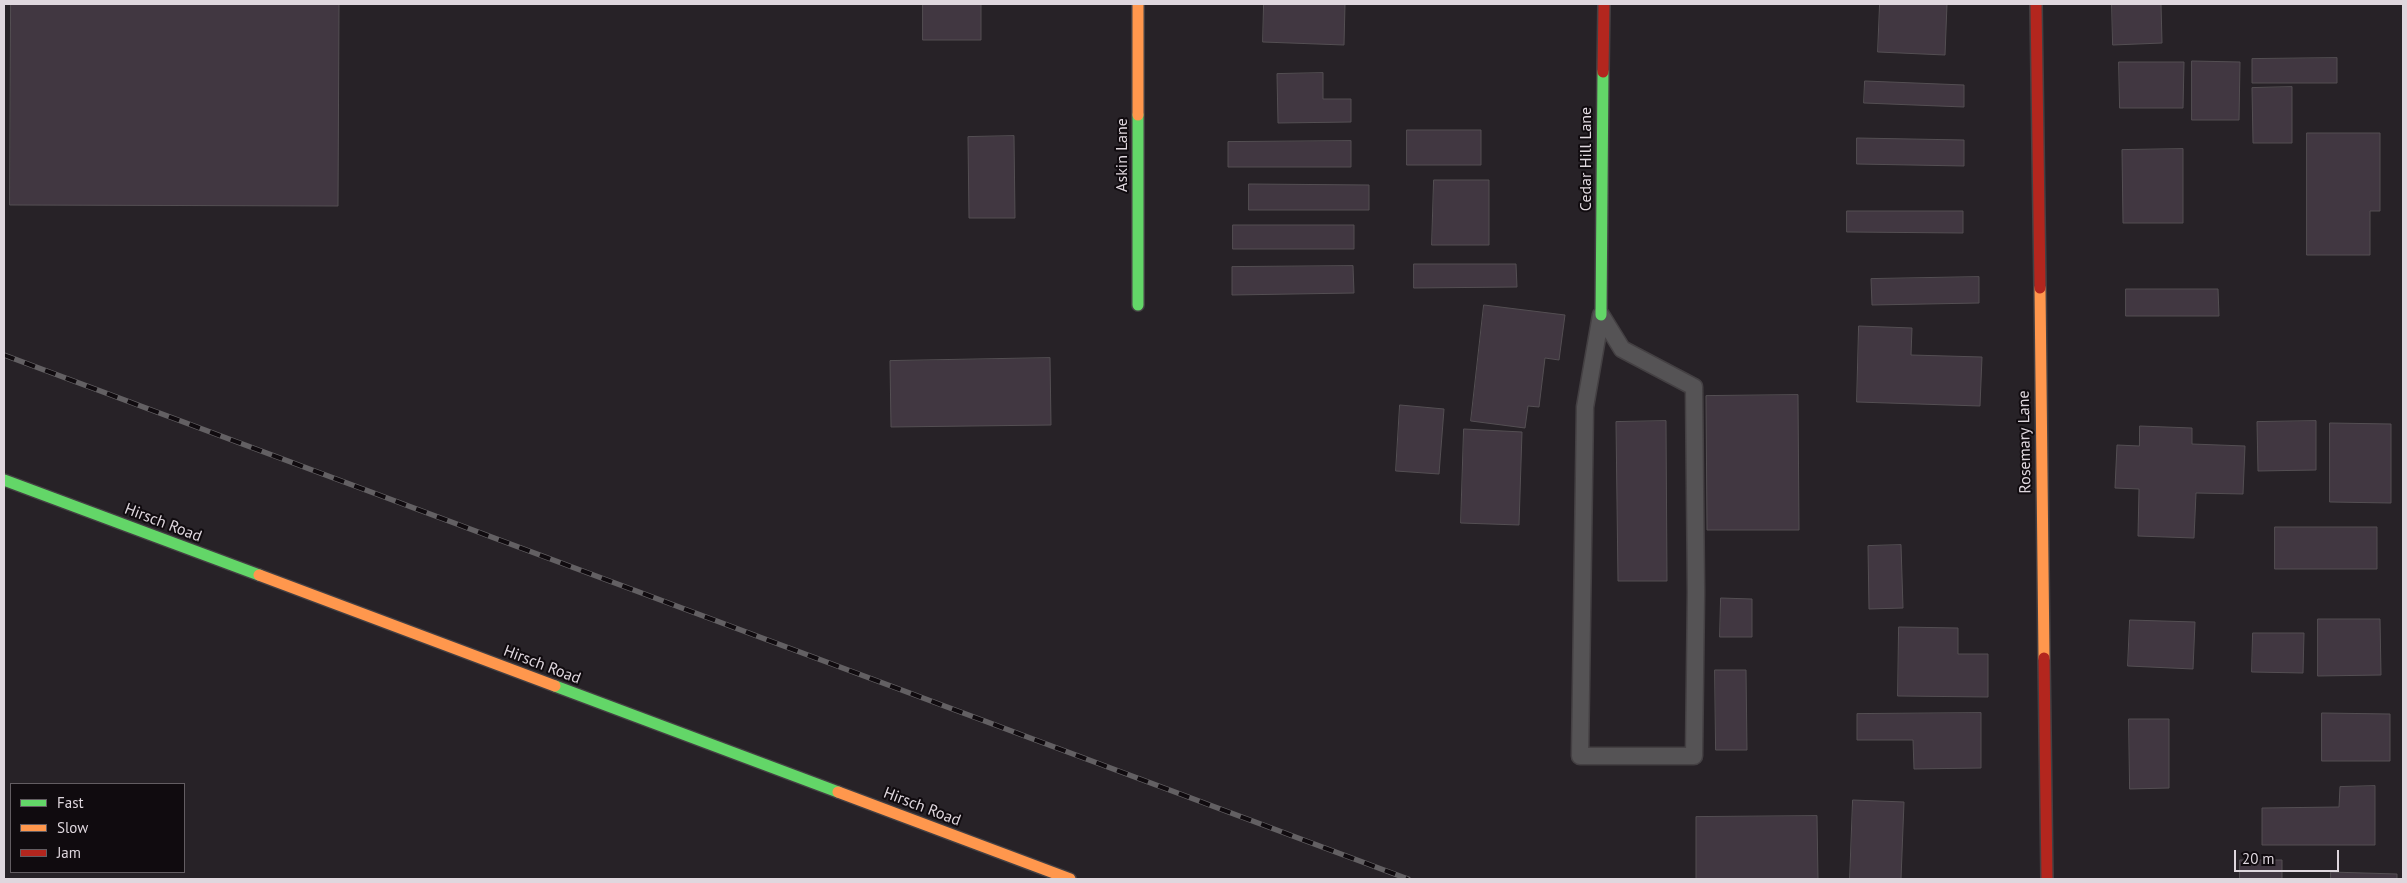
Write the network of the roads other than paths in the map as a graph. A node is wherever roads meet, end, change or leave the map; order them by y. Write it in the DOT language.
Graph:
graph roads {
  1 [pos="1138,4"];
  2 [pos="1604,4"];
  3 [pos="2036,4"];
  4 [pos="1138,305"];
  5 [pos="1601,315"];
  6 [pos="4,480"];
  7 [pos="1070,879"];
  8 [pos="2047,879"];
  1 -- 4 [label="street, Askin Lane"];
  2 -- 5 [label="street, Cedar Hill Lane"];
  3 -- 8 [label="street, Rosemary Lane"];
  5 -- 5 [label="lane"];
  6 -- 7 [label="street, Hirsch Road"];
}
